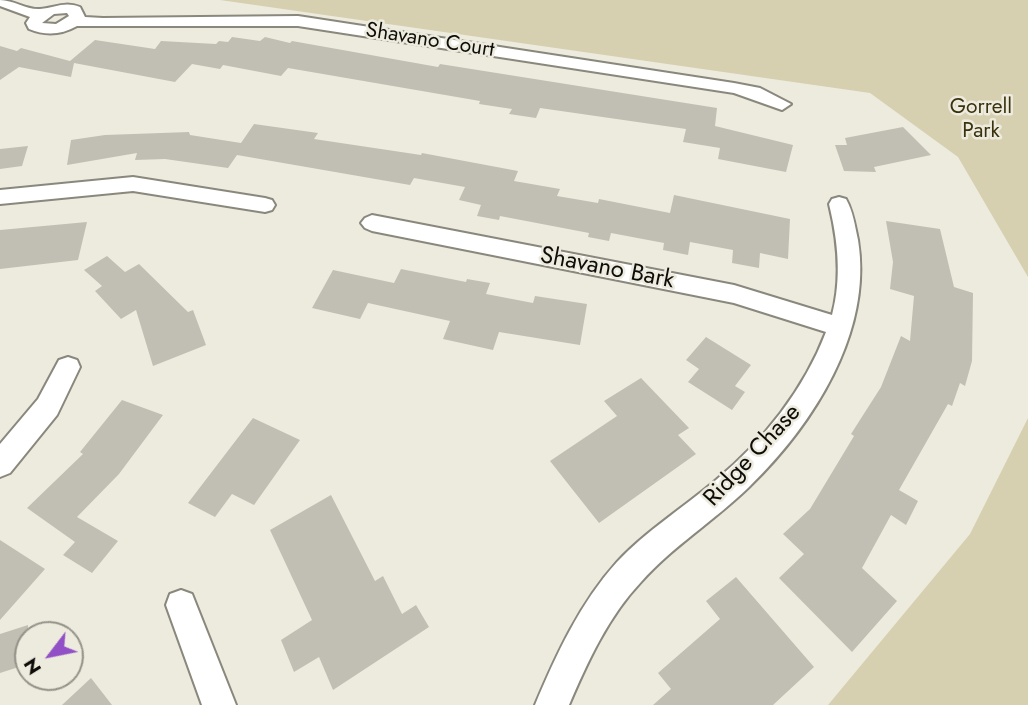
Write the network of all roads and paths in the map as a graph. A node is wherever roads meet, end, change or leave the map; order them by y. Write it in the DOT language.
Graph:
graph roads {
  1 [pos="0,1"];
  2 [pos="782,104"];
  3 [pos="0,197"];
  4 [pos="839,204"];
  5 [pos="265,205"];
  6 [pos="372,223"];
  7 [pos="839,327"];
  8 [pos="68,367"];
  9 [pos="0,464"];
  10 [pos="181,605"];
  11 [pos="219,705"];
  12 [pos="552,705"];
  1 -- 2 [label="street, Shavano Court"];
  3 -- 5 [label="street"];
  4 -- 7 [label="street, Ridge Chase"];
  6 -- 7 [label="street, Shavano Bark"];
  7 -- 12 [label="street, Ridge Chase"];
  8 -- 9 [label="street"];
  10 -- 11 [label="street"];
}
